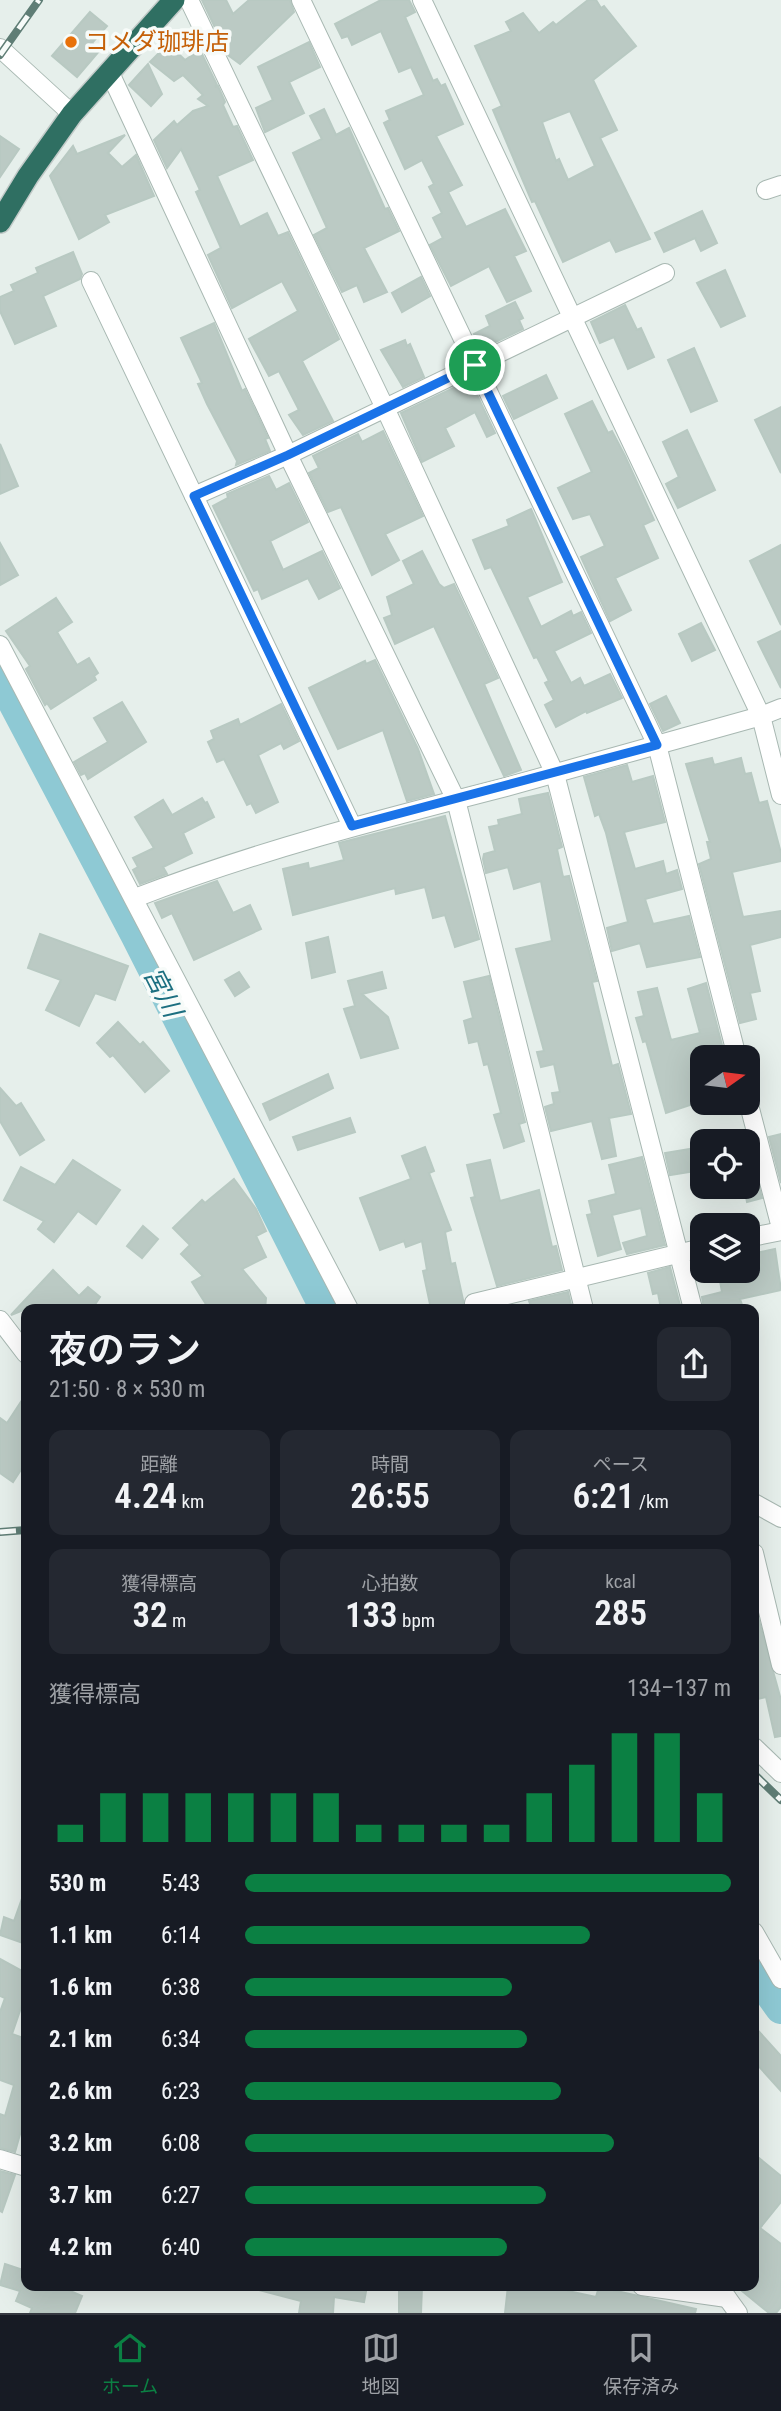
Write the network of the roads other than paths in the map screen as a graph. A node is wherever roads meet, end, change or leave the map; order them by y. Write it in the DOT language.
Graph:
graph roads {
  1 [pos="174,0"];
  2 [pos="189,0"];
  3 [pos="301,0"];
  4 [pos="422,0"];
  5 [pos="0,48"];
  6 [pos="110,73"];
  7 [pos="72,114"];
  8 [pos="0,222"];
  9 [pos="665,273"];
  10 [pos="91,281"];
  11 [pos="571,318"];
  12 [pos="475,365"];
  13 [pos="385,408"];
  14 [pos="288,455"];
  15 [pos="194,496"];
  16 [pos="0,645"];
  17 [pos="781,708"];
  18 [pos="761,716"];
  19 [pos="657,745"];
  20 [pos="555,774"];
  21 [pos="781,795"];
  22 [pos="456,800"];
  23 [pos="352,826"];
  24 [pos="135,898"];
  25 [pos="734,1045"];
  26 [pos="752,1115"];
  27 [pos="781,1230"];
  28 [pos="760,1235"];
  29 [pos="690,1251"];
  30 [pos="678,1254"];
  31 [pos="576,1277"];
  32 [pos="474,1303"];
  33 [pos="346,1304"];
  34 [pos="583,1304"];
  35 [pos="691,1304"];
  36 [pos="0,1320"];
  37 [pos="21,1345"];
  38 [pos="0,1348"];
  39 [pos="21,1350"];
  40 [pos="759,1506"];
  41 [pos="781,1518"];
  42 [pos="759,1574"];
  43 [pos="781,1664"];
  44 [pos="759,1753"];
  45 [pos="781,1773"];
  46 [pos="759,1941"];
  47 [pos="781,1979"];
  48 [pos="0,2159"];
  49 [pos="21,2165"];
  50 [pos="722,2292"];
  51 [pos="738,2313"];
  1 -- 6 [label="highway"];
  2 -- 13 [label="street"];
  3 -- 12 [label="street"];
  4 -- 11 [label="street"];
  5 -- 7 [label="street"];
  6 -- 7 [label="highway"];
  6 -- 14 [label="street"];
  7 -- 8 [label="highway"];
  9 -- 11 [label="street"];
  10 -- 15 [label="street"];
  11 -- 12 [label="street"];
  11 -- 18 [label="street"];
  12 -- 13 [label="street"];
  12 -- 19 [label="street"];
  13 -- 14 [label="street"];
  13 -- 20 [label="street"];
  14 -- 15 [label="street"];
  14 -- 22 [label="street"];
  15 -- 23 [label="street"];
  16 -- 24 [label="street"];
  17 -- 18 [label="street"];
  18 -- 19 [label="street"];
  18 -- 21 [label="street"];
  19 -- 20 [label="street"];
  19 -- 25 [label="street"];
  20 -- 22 [label="street"];
  20 -- 30 [label="street"];
  22 -- 23 [label="street"];
  22 -- 31 [label="street"];
  23 -- 24 [label="street"];
  24 -- 33 [label="street"];
  26 -- 27 [label="street"];
  27 -- 28 [label="street"];
  29 -- 30 [label="street"];
  30 -- 31 [label="street"];
  30 -- 35 [label="street"];
  31 -- 32 [label="street"];
  31 -- 34 [label="street"];
  36 -- 37 [label="street"];
  38 -- 39 [label="street"];
  40 -- 41 [label="street"];
  42 -- 43 [label="street"];
  44 -- 45 [label="street"];
  46 -- 47 [label="street"];
  48 -- 49 [label="street"];
  50 -- 51 [label="street"];
}
